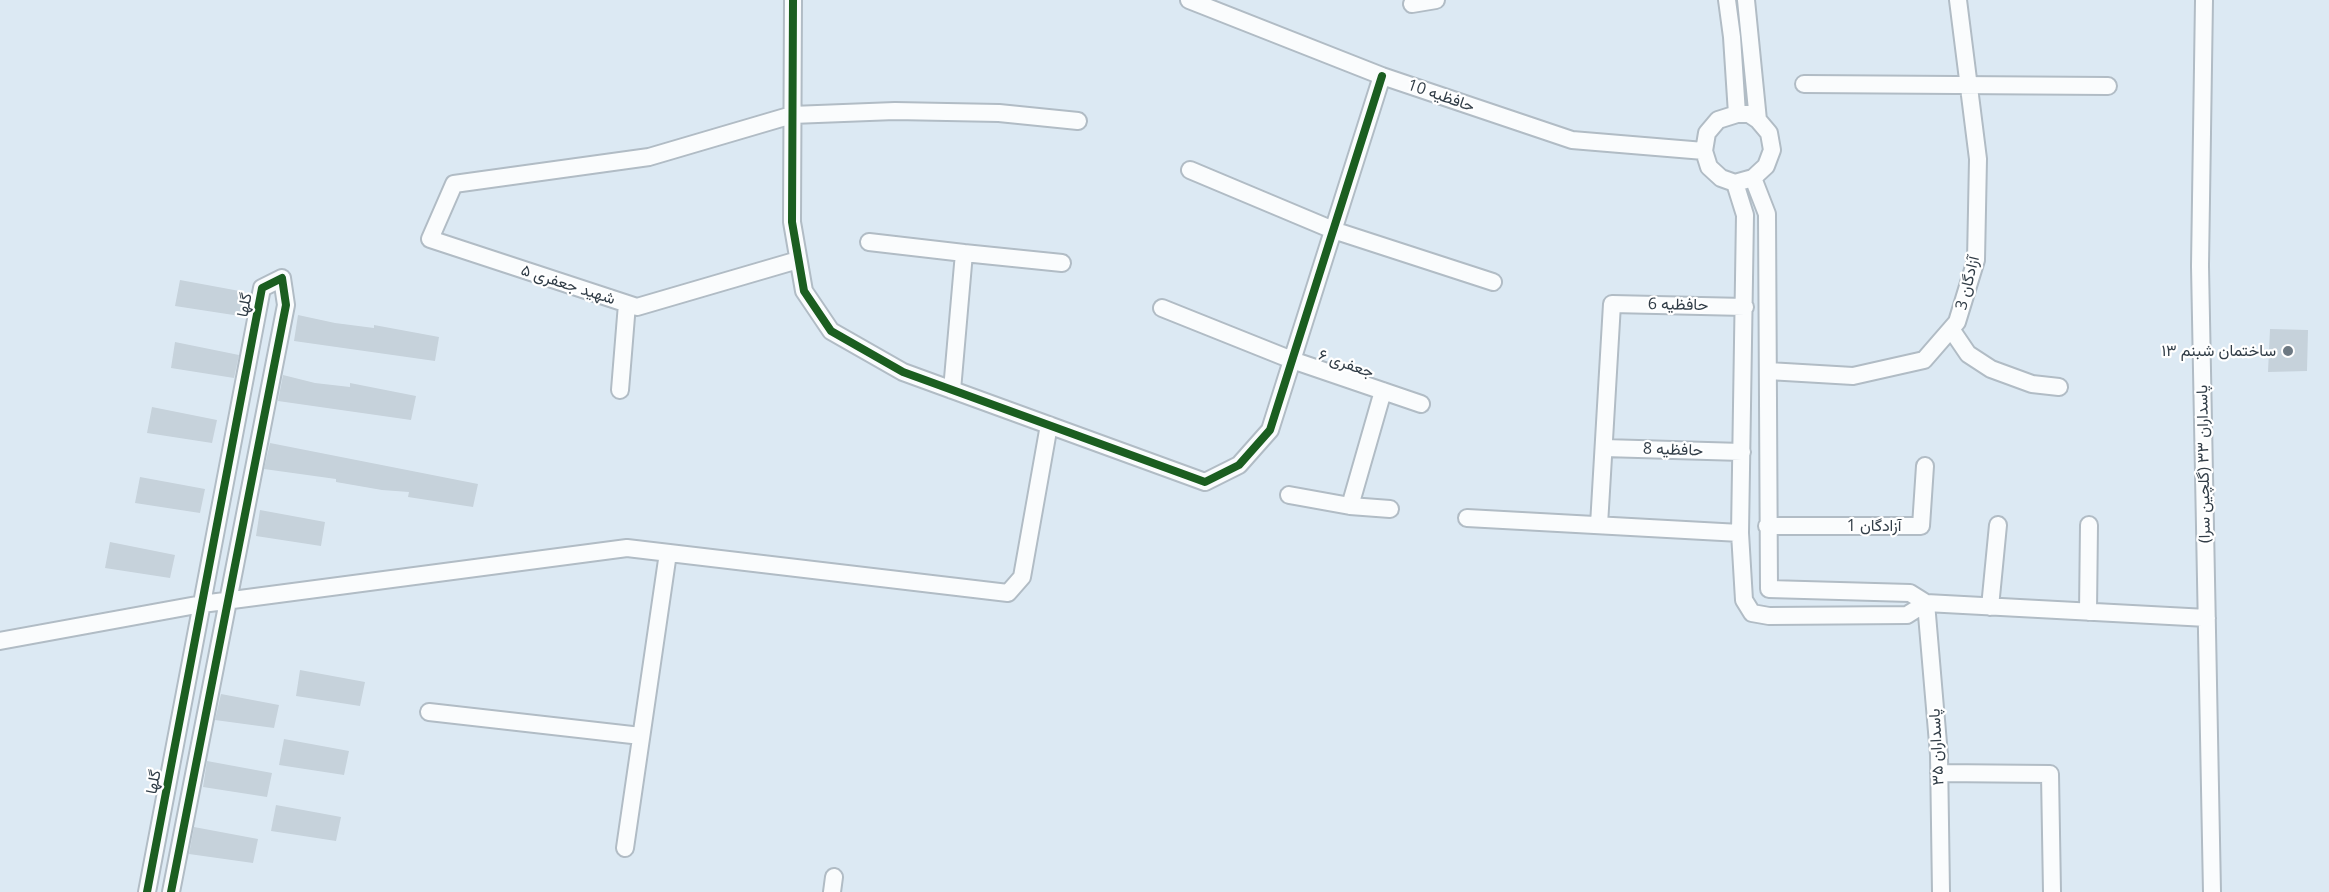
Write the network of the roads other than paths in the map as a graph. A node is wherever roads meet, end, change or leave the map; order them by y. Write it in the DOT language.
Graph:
graph roads {
  1 [pos="793,0"];
  2 [pos="1189,0"];
  3 [pos="1436,0"];
  4 [pos="1727,0"];
  5 [pos="1746,0"];
  6 [pos="1958,0"];
  7 [pos="2204,0"];
  8 [pos="1412,4"];
  9 [pos="1382,76"];
  10 [pos="1803,84"];
  11 [pos="1970,84"];
  12 [pos="2108,86"];
  13 [pos="1737,114"];
  14 [pos="792,115"];
  15 [pos="1758,120"];
  16 [pos="1078,121"];
  17 [pos="1704,151"];
  18 [pos="1190,170"];
  19 [pos="1753,178"];
  20 [pos="1735,183"];
  21 [pos="1333,230"];
  22 [pos="869,242"];
  23 [pos="964,253"];
  24 [pos="798,260"];
  25 [pos="1062,263"];
  26 [pos="1493,282"];
  27 [pos="627,304"];
  28 [pos="1744,307"];
  29 [pos="1162,308"];
  30 [pos="1951,329"];
  31 [pos="1292,360"];
  32 [pos="1768,371"];
  33 [pos="2059,387"];
  34 [pos="620,390"];
  35 [pos="952,390"];
  36 [pos="1383,391"];
  37 [pos="1421,404"];
  38 [pos="1049,425"];
  39 [pos="1604,448"];
  40 [pos="1742,452"];
  41 [pos="1925,466"];
  42 [pos="1289,495"];
  43 [pos="1350,506"];
  44 [pos="1390,509"];
  45 [pos="1467,518"];
  46 [pos="1599,525"];
  47 [pos="1998,525"];
  48 [pos="2089,525"];
  49 [pos="1767,526"];
  50 [pos="1740,533"];
  51 [pos="668,553"];
  52 [pos="228,602"];
  53 [pos="1926,603"];
  54 [pos="202,604"];
  55 [pos="1990,607"];
  56 [pos="2088,612"];
  57 [pos="2207,618"];
  58 [pos="0,641"];
  59 [pos="429,712"];
  60 [pos="641,736"];
  61 [pos="1939,773"];
  62 [pos="625,848"];
  63 [pos="147,892"];
  64 [pos="171,892"];
  65 [pos="1941,892"];
  66 [pos="2052,892"];
  67 [pos="2212,892"];
  1 -- 14 [label="street"];
  2 -- 9 [label="street, حافظیه 10"];
  3 -- 8 [label="street"];
  4 -- 13 [label="street"];
  5 -- 15 [label="street"];
  6 -- 11 [label="street, آزادگان 3"];
  7 -- 57 [label="street, پاسداران ۳۳ (گلچین سرا)"];
  9 -- 17 [label="street, حافظیه 10"];
  9 -- 21 [label="street"];
  10 -- 11 [label="street"];
  11 -- 12 [label="street"];
  11 -- 30 [label="street, آزادگان 3"];
  13 -- 15 [label="street"];
  13 -- 17 [label="street"];
  14 -- 16 [label="street"];
  14 -- 24 [label="street"];
  14 -- 27 [label="street, شهید جعفری ۵"];
  15 -- 19 [label="street"];
  17 -- 20 [label="street"];
  18 -- 21 [label="street"];
  19 -- 20 [label="street"];
  19 -- 32 [label="street"];
  20 -- 28 [label="street"];
  21 -- 26 [label="street"];
  21 -- 31 [label="street"];
  22 -- 23 [label="street"];
  23 -- 25 [label="street"];
  23 -- 35 [label="street"];
  24 -- 27 [label="street, شهید جعفری ۵"];
  24 -- 35 [label="street"];
  27 -- 34 [label="street"];
  28 -- 39 [label="street, حافظیه 6"];
  28 -- 40 [label="street"];
  29 -- 31 [label="street, جعفری ۶"];
  30 -- 32 [label="street, آزادگان 3"];
  30 -- 33 [label="street"];
  31 -- 36 [label="street, جعفری ۶"];
  31 -- 38 [label="street"];
  32 -- 49 [label="street"];
  35 -- 38 [label="street"];
  36 -- 37 [label="street, جعفری ۶"];
  36 -- 43 [label="street"];
  38 -- 51 [label="street"];
  39 -- 40 [label="street, حافظیه 8"];
  39 -- 46 [label="street"];
  40 -- 50 [label="street"];
  41 -- 49 [label="street, آزادگان 1"];
  42 -- 43 [label="street"];
  43 -- 44 [label="street"];
  45 -- 46 [label="street"];
  46 -- 50 [label="street"];
  47 -- 55 [label="street"];
  48 -- 56 [label="street"];
  49 -- 53 [label="street"];
  50 -- 53 [label="street"];
  51 -- 52 [label="street"];
  51 -- 60 [label="street"];
  52 -- 54 [label="street"];
  52 -- 54 [label="street, گلها"];
  52 -- 64 [label="street, گلها"];
  53 -- 55 [label="street"];
  53 -- 61 [label="street, پاسداران ۳۵"];
  54 -- 58 [label="street"];
  54 -- 63 [label="street, گلها"];
  55 -- 56 [label="street"];
  56 -- 57 [label="street"];
  57 -- 67 [label="street, پاسداران ۳۳ (گلچین سرا)"];
  59 -- 60 [label="street"];
  60 -- 62 [label="street"];
  61 -- 65 [label="street, پاسداران ۳۵"];
  61 -- 66 [label="street"];
}
